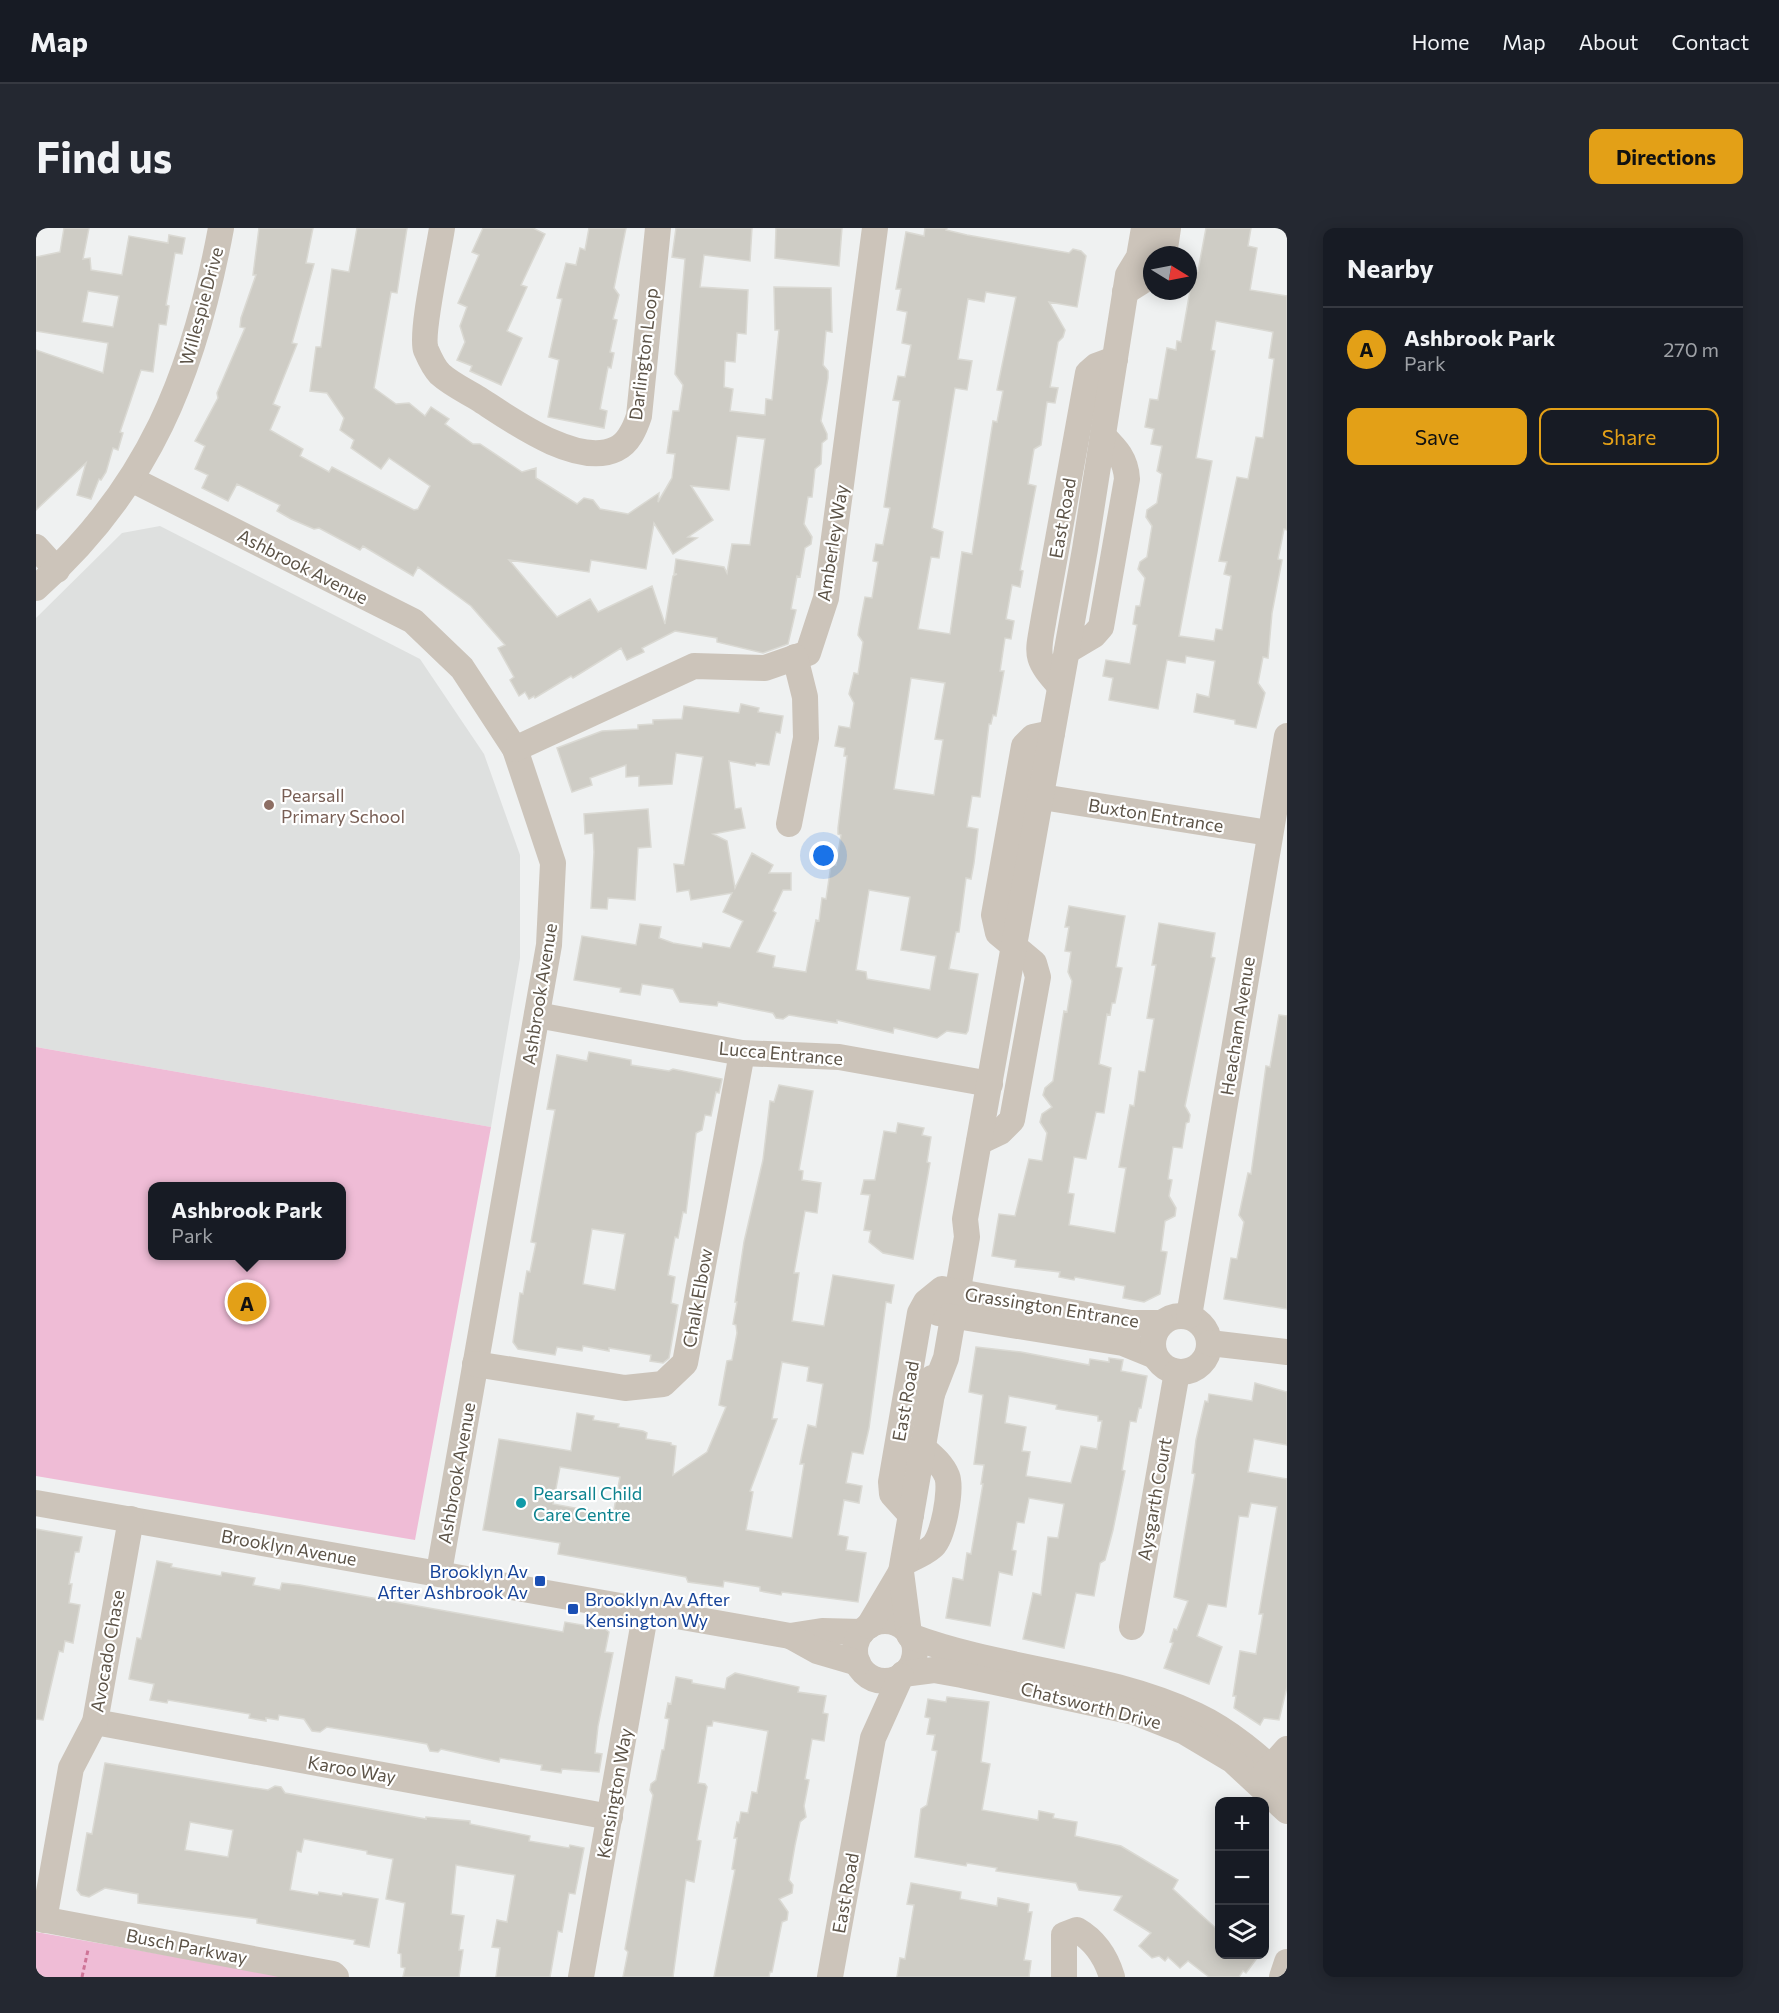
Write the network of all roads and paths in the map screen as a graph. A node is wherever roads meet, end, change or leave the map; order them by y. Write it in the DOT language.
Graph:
graph roads {
  1 [pos="222,228"];
  2 [pos="442,228"];
  3 [pos="658,228"];
  4 [pos="875,228"];
  5 [pos="1143,228"];
  6 [pos="1157,246"];
  7 [pos="1135,281"];
  8 [pos="1115,359"];
  9 [pos="133,480"];
  10 [pos="36,547"];
  11 [pos="57,570"];
  12 [pos="36,588"];
  13 [pos="795,657"];
  14 [pos="1060,686"];
  15 [pos="1052,733"];
  16 [pos="1287,736"];
  17 [pos="515,749"];
  18 [pos="1042,797"];
  19 [pos="789,824"];
  20 [pos="1269,833"];
  21 [pos="1014,949"];
  22 [pos="537,1015"];
  23 [pos="742,1053"];
  24 [pos="990,1084"];
  25 [pos="979,1142"];
  26 [pos="948,1302"];
  27 [pos="1189,1316"];
  28 [pos="1161,1323"];
  29 [pos="1210,1343"];
  30 [pos="1287,1352"];
  31 [pos="1155,1356"];
  32 [pos="476,1364"];
  33 [pos="1177,1372"];
  34 [pos="923,1448"];
  35 [pos="36,1503"];
  36 [pos="911,1515"];
  37 [pos="131,1519"];
  38 [pos="902,1568"];
  39 [pos="439,1572"];
  40 [pos="646,1610"];
  41 [pos="1131,1627"];
  42 [pos="866,1629"];
  43 [pos="910,1635"];
  44 [pos="790,1636"];
  45 [pos="860,1667"];
  46 [pos="902,1675"];
  47 [pos="1060,1684"];
  48 [pos="94,1722"];
  49 [pos="873,1738"];
  50 [pos="1276,1770"];
  51 [pos="1287,1811"];
  52 [pos="610,1817"];
  53 [pos="40,1919"];
  54 [pos="78,1948"];
  55 [pos="1287,1962"];
  56 [pos="82,1977"];
  57 [pos="336,1977"];
  58 [pos="581,1977"];
  59 [pos="830,1977"];
  60 [pos="1064,1977"];
  61 [pos="1112,1977"];
  62 [pos="1282,1977"];
  1 -- 9 [label="street, Willespie Drive"];
  2 -- 3 [label="street, Darlington Loop"];
  4 -- 13 [label="street, Amberley Way"];
  5 -- 6 [label="street, East Road"];
  5 -- 7 [label="street, East Road"];
  7 -- 8 [label="street, East Road"];
  8 -- 14 [label="street, East Road"];
  8 -- 14 [label="street, East Road"];
  9 -- 11 [label="street, Willespie Drive"];
  9 -- 17 [label="street, Ashbrook Avenue"];
  10 -- 11 [label="street"];
  11 -- 12 [label="street, Willespie Drive"];
  13 -- 17 [label="street, Amberley Way"];
  13 -- 19 [label="street"];
  14 -- 15 [label="street, East Road"];
  15 -- 18 [label="street, East Road"];
  15 -- 21 [label="street"];
  16 -- 20 [label="street, Heacham Avenue"];
  17 -- 22 [label="street, Ashbrook Avenue"];
  18 -- 20 [label="street, Buxton Entrance"];
  18 -- 21 [label="street, East Road"];
  20 -- 27 [label="street, Heacham Avenue"];
  21 -- 24 [label="street, East Road"];
  21 -- 25 [label="street"];
  22 -- 23 [label="street, Lucca Entrance"];
  22 -- 32 [label="street, Ashbrook Avenue"];
  23 -- 24 [label="street, Lucca Entrance"];
  23 -- 32 [label="street, Chalk Elbow"];
  24 -- 25 [label="street, East Road"];
  25 -- 26 [label="street, East Road"];
  26 -- 28 [label="street, Grassington Entrance"];
  26 -- 31 [label="street, Grassington Entrance"];
  26 -- 34 [label="street, East Road"];
  26 -- 36 [label="street, East Road"];
  27 -- 28 [label="street"];
  27 -- 29 [label="street"];
  28 -- 31 [label="street"];
  29 -- 30 [label="street"];
  29 -- 33 [label="street"];
  31 -- 33 [label="street"];
  32 -- 39 [label="street, Ashbrook Avenue"];
  33 -- 41 [label="street, Aysgarth Court"];
  34 -- 36 [label="street, East Road"];
  34 -- 38 [label="street, East Road"];
  35 -- 37 [label="street, Brooklyn Avenue"];
  36 -- 38 [label="street, East Road"];
  37 -- 39 [label="street, Brooklyn Avenue"];
  37 -- 48 [label="street, Avocado Chase"];
  38 -- 42 [label="street, East Road"];
  38 -- 43 [label="street, East Road"];
  39 -- 40 [label="street, Brooklyn Avenue"];
  40 -- 44 [label="street, Brooklyn Avenue"];
  40 -- 52 [label="street, Kensington Way"];
  42 -- 43 [label="street"];
  42 -- 44 [label="street, Brooklyn Avenue"];
  42 -- 45 [label="street"];
  43 -- 46 [label="street"];
  43 -- 47 [label="street, Chatsworth Drive"];
  44 -- 45 [label="street, Brooklyn Avenue"];
  45 -- 46 [label="street"];
  45 -- 49 [label="street, East Road"];
  46 -- 47 [label="street, Chatsworth Drive"];
  46 -- 49 [label="street, East Road"];
  47 -- 50 [label="street, Chatsworth Drive"];
  48 -- 52 [label="street, Karoo Way"];
  48 -- 53 [label="street, Avocado Chase"];
  49 -- 59 [label="street, East Road"];
  50 -- 51 [label="street, Chatsworth Drive"];
  52 -- 58 [label="street, Kensington Way"];
  53 -- 57 [label="street, Busch Parkway"];
  54 -- 56 [label="path"];
  55 -- 62 [label="street"];
  60 -- 61 [label="street"];
}
